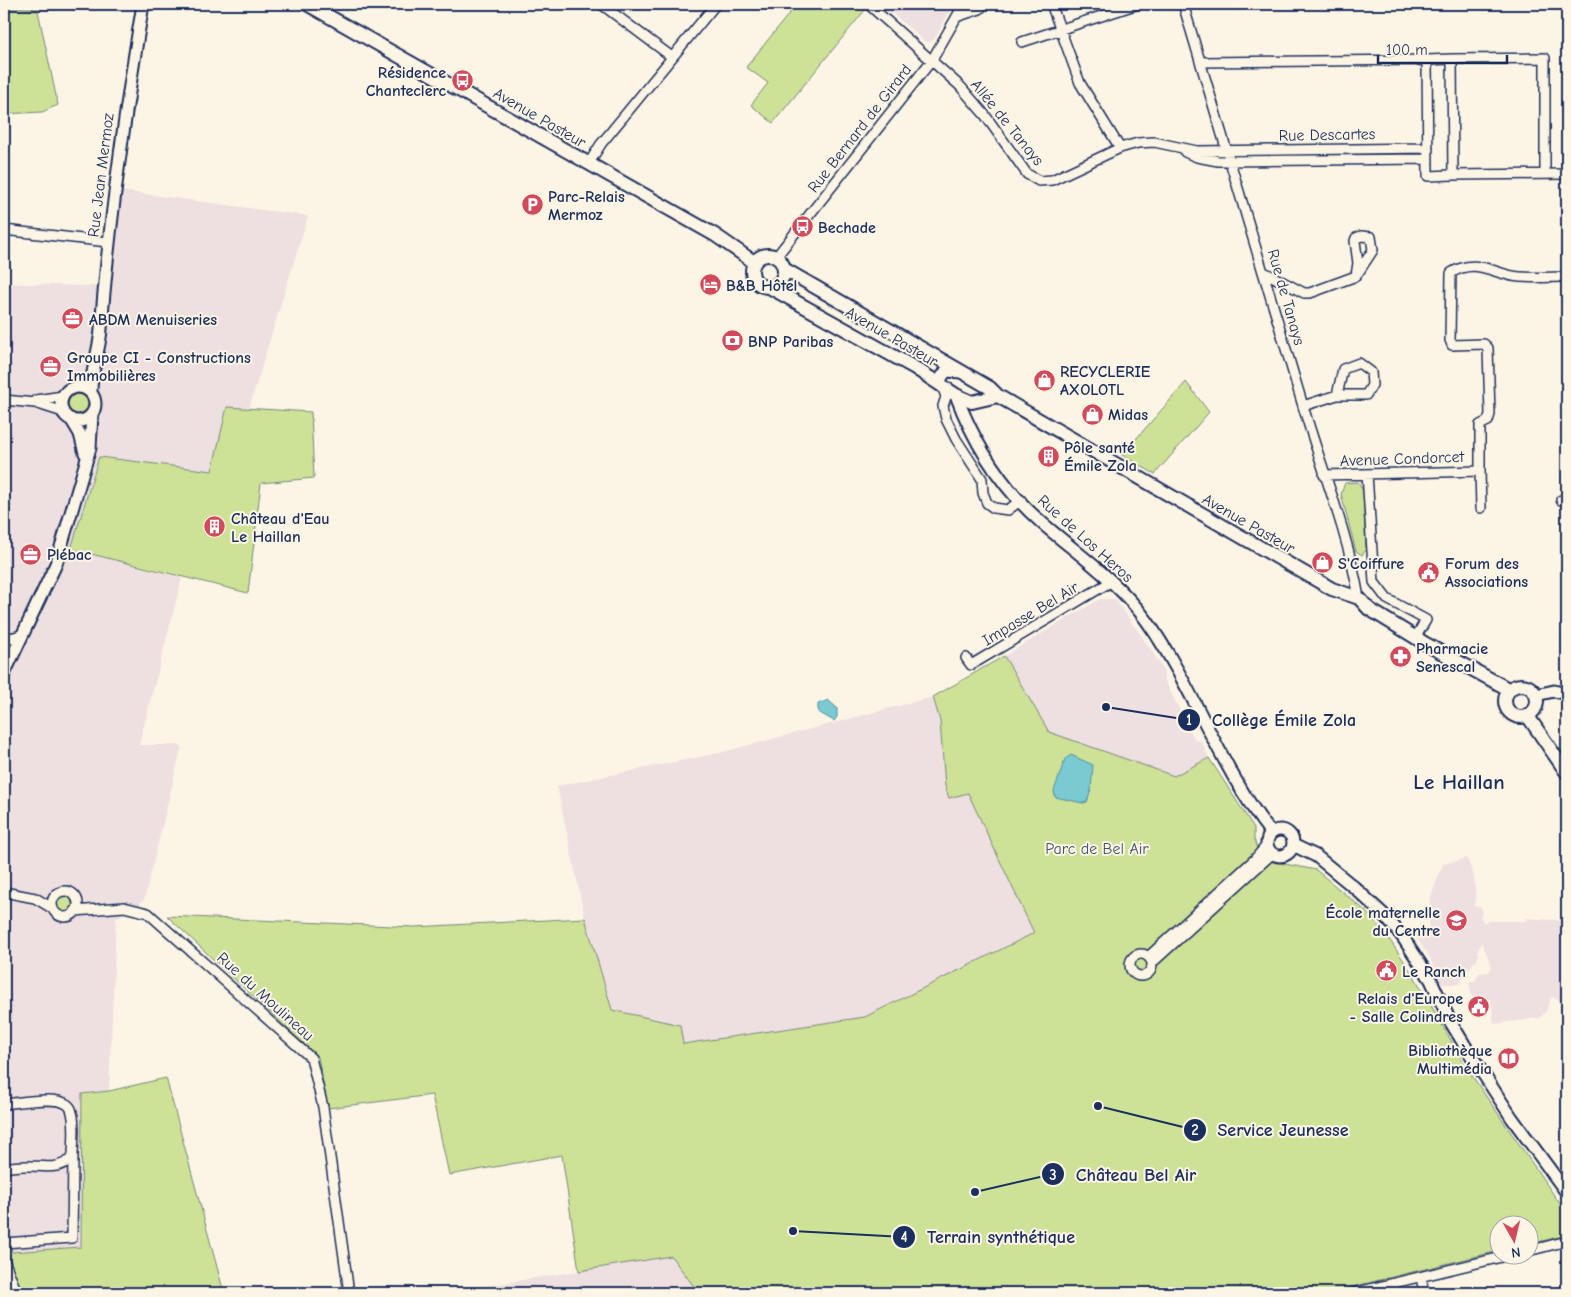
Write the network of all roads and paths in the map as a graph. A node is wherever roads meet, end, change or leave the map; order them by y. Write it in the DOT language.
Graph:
graph roads {
  1 [pos="143,4"];
  2 [pos="307,4"];
  3 [pos="602,4"];
  4 [pos="716,4"];
  5 [pos="868,4"];
  6 [pos="964,4"];
  7 [pos="983,4"];
  8 [pos="1051,4"];
  9 [pos="1138,4"];
  10 [pos="1183,4"];
  11 [pos="959,16"];
  12 [pos="1060,30"];
  13 [pos="1022,42"];
  14 [pos="672,57"];
  15 [pos="1452,59"];
  16 [pos="932,60"];
  17 [pos="1428,60"];
  18 [pos="1200,62"];
  19 [pos="1168,145"];
  20 [pos="1120,148"];
  21 [pos="1428,148"];
  22 [pos="1227,150"];
  23 [pos="1428,159"];
  24 [pos="1230,161"];
  25 [pos="589,163"];
  26 [pos="1545,174"];
  27 [pos="1567,174"];
  28 [pos="1453,175"];
  29 [pos="4,230"];
  30 [pos="108,242"];
  31 [pos="776,257"];
  32 [pos="754,262"];
  33 [pos="784,269"];
  34 [pos="1266,273"];
  35 [pos="1356,276"];
  36 [pos="1567,276"];
  37 [pos="771,288"];
  38 [pos="99,352"];
  39 [pos="962,372"];
  40 [pos="941,385"];
  41 [pos="67,392"];
  42 [pos="91,393"];
  43 [pos="956,396"];
  44 [pos="998,396"];
  45 [pos="1337,396"];
  46 [pos="4,400"];
  47 [pos="23,401"];
  48 [pos="979,402"];
  49 [pos="1303,406"];
  50 [pos="92,414"];
  51 [pos="67,416"];
  52 [pos="967,425"];
  53 [pos="87,460"];
  54 [pos="1480,471"];
  55 [pos="1367,474"];
  56 [pos="1324,475"];
  57 [pos="1021,500"];
  58 [pos="1481,508"];
  59 [pos="1112,581"];
  60 [pos="1360,598"];
  61 [pos="24,634"];
  62 [pos="7,637"];
  63 [pos="1415,638"];
  64 [pos="15,651"];
  65 [pos="966,658"];
  66 [pos="5,669"];
  67 [pos="1510,690"];
  68 [pos="1567,694"];
  69 [pos="1536,695"];
  70 [pos="1527,715"];
  71 [pos="1567,773"];
  72 [pos="1271,834"];
  73 [pos="1293,845"];
  74 [pos="1270,849"];
  75 [pos="4,892"];
  76 [pos="55,896"];
  77 [pos="35,898"];
  78 [pos="77,899"];
  79 [pos="98,907"];
  80 [pos="52,908"];
  81 [pos="76,911"];
  82 [pos="1150,960"];
  83 [pos="4,1104"];
  84 [pos="73,1157"];
  85 [pos="4,1168"];
  86 [pos="1565,1184"];
  87 [pos="1567,1241"];
  88 [pos="4,1243"];
  89 [pos="1538,1248"];
  90 [pos="4,1260"];
  91 [pos="1488,1261"];
  92 [pos="1421,1278"];
  93 [pos="17,1293"];
  94 [pos="349,1293"];
  95 [pos="1353,1293"];
  96 [pos="1424,1293"];
  1 -- 30 [label="street, Rue Jean Mermoz"];
  2 -- 25 [label="main road, Avenue Pasteur"];
  3 -- 14 [label="street"];
  4 -- 14 [label="street"];
  5 -- 16 [label="street, Rue Bernard de Girard"];
  6 -- 11 [label="street"];
  7 -- 11 [label="street"];
  8 -- 12 [label="street"];
  9 -- 12 [label="street"];
  10 -- 18 [label="street, Rue de Tanays"];
  11 -- 16 [label="street"];
  12 -- 13 [label="street"];
  12 -- 20 [label="street"];
  14 -- 25 [label="street"];
  15 -- 17 [label="street"];
  15 -- 26 [label="street"];
  15 -- 28 [label="street"];
  16 -- 20 [label="street, Allée de Tanays"];
  16 -- 31 [label="street, Rue Bernard de Girard"];
  17 -- 18 [label="street"];
  17 -- 21 [label="street"];
  18 -- 22 [label="street, Rue de Tanays"];
  19 -- 20 [label="street"];
  19 -- 22 [label="street, Rue Descartes"];
  19 -- 24 [label="street, Rue Descartes"];
  21 -- 22 [label="street, Rue Descartes"];
  21 -- 23 [label="street"];
  22 -- 24 [label="street, Rue de Tanays"];
  23 -- 24 [label="street, Rue Descartes"];
  23 -- 28 [label="street"];
  24 -- 34 [label="street, Rue de Tanays"];
  25 -- 32 [label="main road, Avenue Pasteur"];
  26 -- 27 [label="street"];
  26 -- 28 [label="street"];
  29 -- 30 [label="street"];
  30 -- 38 [label="street, Rue Jean Mermoz"];
  31 -- 32 [label="main road"];
  31 -- 33 [label="main road, Avenue Pasteur"];
  32 -- 37 [label="main road, Avenue Pasteur"];
  33 -- 37 [label="main road"];
  33 -- 39 [label="main road, Avenue Pasteur"];
  34 -- 35 [label="street"];
  34 -- 49 [label="street, Rue de Tanays"];
  36 -- 54 [label="street, Avenue Condorcet"];
  37 -- 40 [label="main road, Avenue Pasteur"];
  38 -- 41 [label="street, Rue Jean Mermoz"];
  38 -- 42 [label="street, Rue Jean Mermoz"];
  39 -- 40 [label="street"];
  39 -- 44 [label="main road, Avenue Pasteur"];
  40 -- 43 [label="main road, Avenue Pasteur"];
  40 -- 57 [label="street"];
  41 -- 42 [label="street"];
  41 -- 47 [label="street"];
  41 -- 51 [label="street"];
  42 -- 50 [label="street"];
  43 -- 48 [label="main road, Avenue Pasteur"];
  43 -- 52 [label="street, Rue de Los Heros"];
  44 -- 48 [label="main road"];
  44 -- 60 [label="main road, Avenue Pasteur"];
  45 -- 45 [label="street"];
  45 -- 49 [label="street"];
  46 -- 47 [label="street"];
  47 -- 51 [label="street"];
  48 -- 52 [label="street"];
  49 -- 56 [label="street, Rue de Tanays"];
  50 -- 51 [label="street"];
  50 -- 53 [label="street"];
  51 -- 53 [label="street"];
  52 -- 57 [label="street, Rue de Los Heros"];
  53 -- 61 [label="street"];
  54 -- 55 [label="street, Avenue Condorcet"];
  54 -- 58 [label="street, Avenue Condorcet"];
  55 -- 56 [label="street, Avenue Condorcet"];
  55 -- 63 [label="street"];
  56 -- 60 [label="street, Rue de Tanays"];
  57 -- 59 [label="street, Rue de Los Heros"];
  59 -- 65 [label="street, Impasse Bel Air"];
  59 -- 72 [label="street, Rue de Los Heros"];
  60 -- 63 [label="main road, Avenue Pasteur"];
  61 -- 62 [label="street"];
  61 -- 64 [label="street"];
  62 -- 64 [label="street"];
  63 -- 67 [label="main road, Avenue Pasteur"];
  64 -- 66 [label="street"];
  67 -- 69 [label="main road"];
  67 -- 70 [label="main road"];
  68 -- 69 [label="street"];
  69 -- 70 [label="main road"];
  70 -- 71 [label="main road"];
  72 -- 73 [label="street"];
  72 -- 74 [label="street"];
  73 -- 74 [label="street"];
  73 -- 86 [label="street"];
  74 -- 82 [label="street"];
  75 -- 77 [label="street"];
  76 -- 77 [label="street"];
  76 -- 78 [label="street"];
  76 -- 80 [label="street"];
  77 -- 80 [label="street"];
  78 -- 79 [label="street, Rue du Moulineau"];
  78 -- 81 [label="street"];
  79 -- 81 [label="street, Rue du Moulineau"];
  79 -- 94 [label="street, Rue du Moulineau"];
  80 -- 81 [label="street"];
  83 -- 84 [label="street"];
  84 -- 85 [label="street"];
  84 -- 88 [label="street"];
  87 -- 89 [label="street"];
  90 -- 93 [label="street"];
  91 -- 92 [label="street"];
  92 -- 95 [label="street"];
  92 -- 96 [label="street"];
}
